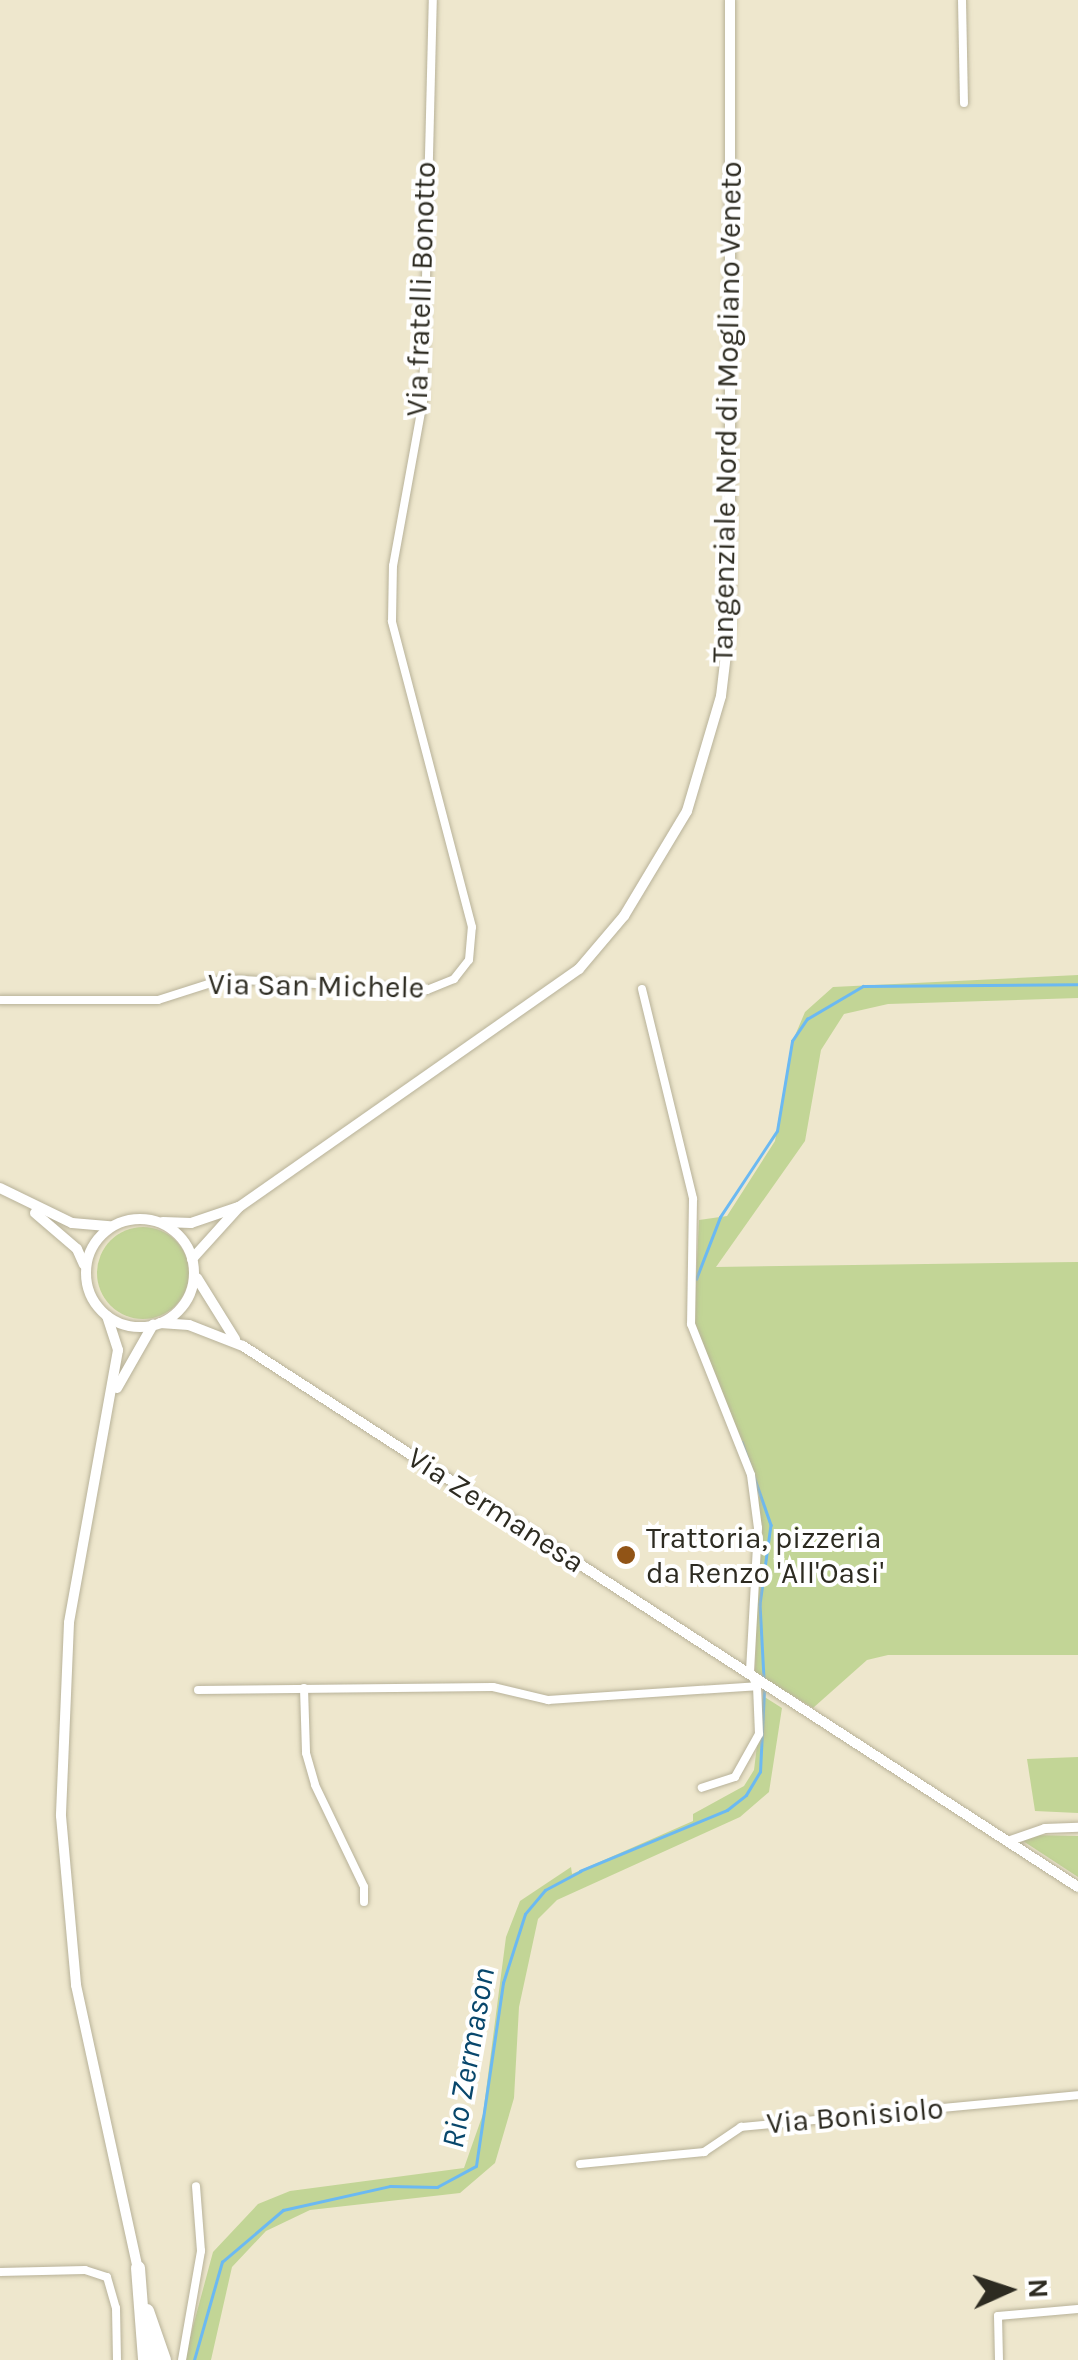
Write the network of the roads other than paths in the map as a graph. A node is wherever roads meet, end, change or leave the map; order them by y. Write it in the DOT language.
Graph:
graph roads {
  1 [pos="433,0"];
  2 [pos="730,0"];
  3 [pos="962,0"];
  4 [pos="964,103"];
  5 [pos="454,979"];
  6 [pos="642,989"];
  7 [pos="0,1000"];
  8 [pos="0,1188"];
  9 [pos="19,1200"];
  10 [pos="239,1206"];
  11 [pos="160,1222"];
  12 [pos="114,1224"];
  13 [pos="193,1262"];
  14 [pos="86,1276"];
  15 [pos="106,1316"];
  16 [pos="156,1324"];
  17 [pos="244,1346"];
  18 [pos="110,1408"];
  19 [pos="750,1672"];
  20 [pos="757,1686"];
  21 [pos="304,1688"];
  22 [pos="198,1690"];
  23 [pos="702,1788"];
  24 [pos="1078,1828"];
  25 [pos="1007,1841"];
  26 [pos="1078,1887"];
  27 [pos="364,1902"];
  28 [pos="1078,2095"];
  29 [pos="580,2164"];
  30 [pos="196,2186"];
  31 [pos="138,2268"];
  32 [pos="0,2272"];
  33 [pos="1078,2309"];
  34 [pos="147,2311"];
  35 [pos="117,2360"];
  36 [pos="145,2360"];
  37 [pos="155,2360"];
  38 [pos="164,2360"];
  39 [pos="182,2360"];
  40 [pos="999,2360"];
  1 -- 5 [label="street, Via fratelli Bonotto"];
  2 -- 10 [label="main road, Tangenziale Nord di Mogliano Veneto"];
  3 -- 4 [label="street"];
  5 -- 7 [label="street, Via San Michele"];
  6 -- 19 [label="street"];
  8 -- 9 [label="main road"];
  9 -- 12 [label="main road"];
  9 -- 14 [label="main road"];
  10 -- 11 [label="main road, Tangenziale Nord di Mogliano Veneto"];
  10 -- 13 [label="main road, Tangenziale Nord di Mogliano Veneto"];
  11 -- 12 [label="main road"];
  11 -- 13 [label="main road, Via Zermanesa"];
  12 -- 14 [label="main road"];
  13 -- 16 [label="main road"];
  13 -- 17 [label="main road, Via Zermanesa"];
  14 -- 15 [label="main road"];
  15 -- 16 [label="main road, Via Zermanesa"];
  15 -- 18 [label="main road"];
  16 -- 17 [label="main road, Via Zermanesa"];
  16 -- 18 [label="main road"];
  17 -- 19 [label="main road, Via Zermanesa"];
  18 -- 31 [label="main road"];
  19 -- 20 [label="street"];
  19 -- 25 [label="main road, Via Zermanesa"];
  20 -- 21 [label="street"];
  20 -- 23 [label="street"];
  21 -- 22 [label="street"];
  21 -- 27 [label="street"];
  24 -- 25 [label="street"];
  25 -- 26 [label="main road"];
  28 -- 29 [label="street, Via Bonisiolo"];
  30 -- 39 [label="street"];
  31 -- 34 [label="main road"];
  31 -- 36 [label="highway"];
  32 -- 35 [label="street"];
  33 -- 40 [label="street"];
  34 -- 37 [label="main road"];
  34 -- 38 [label="highway"];
}
